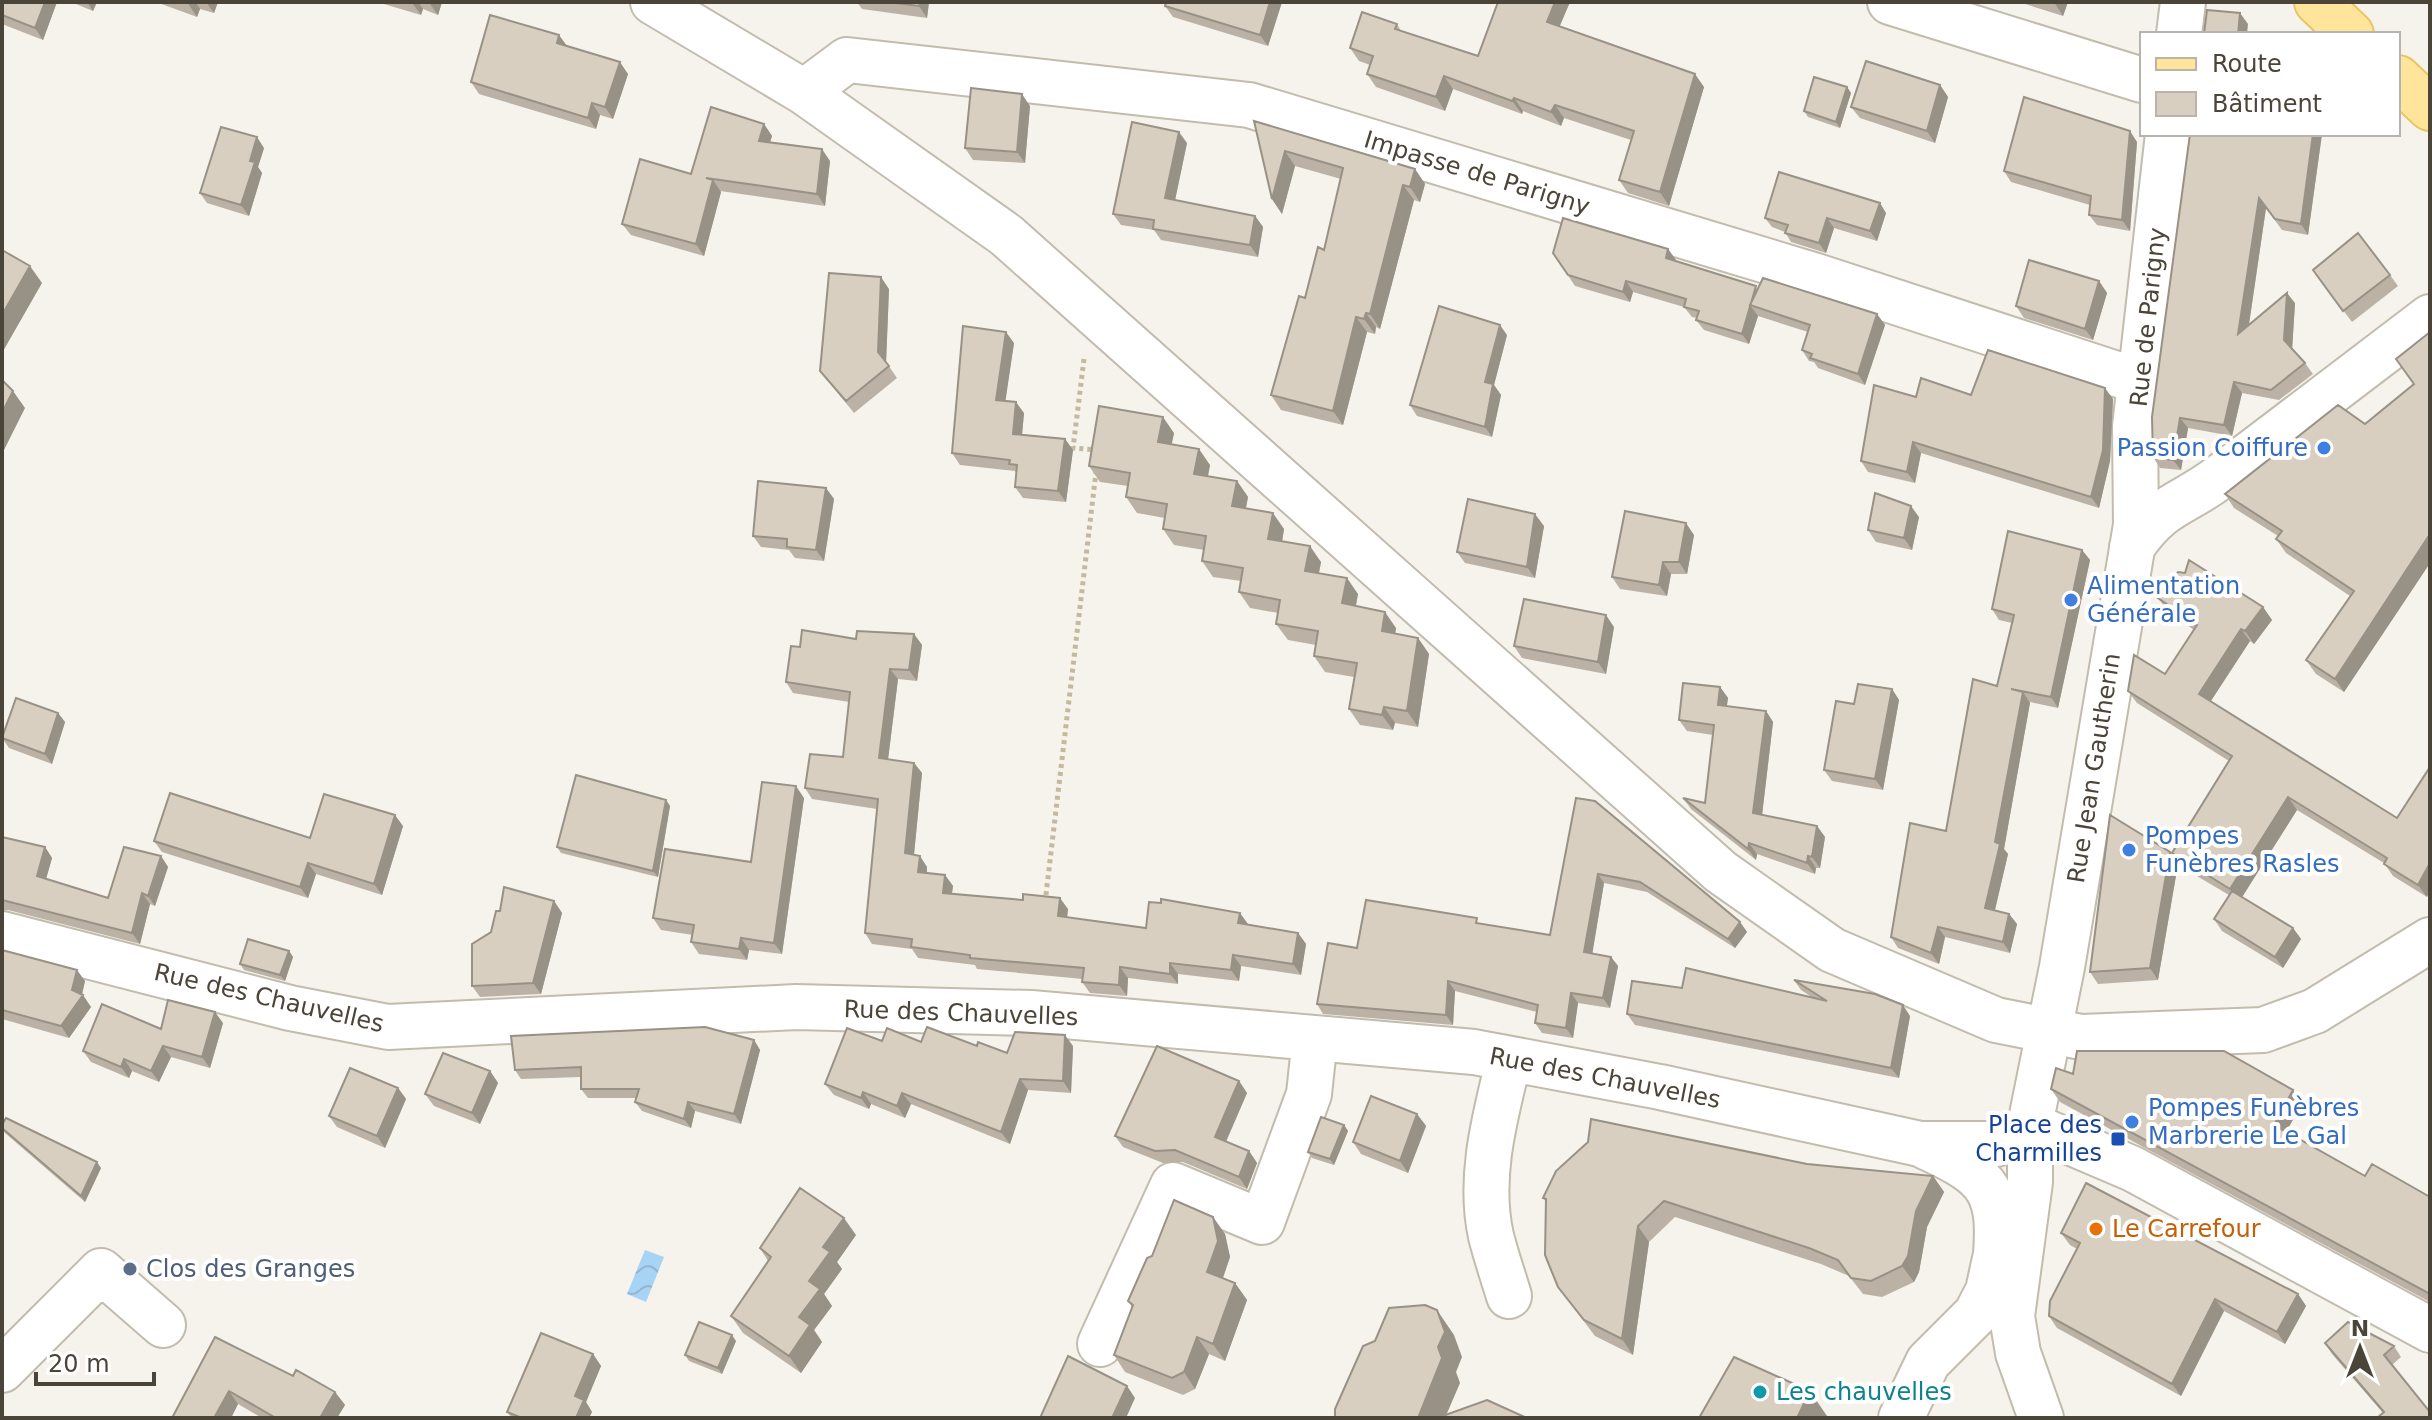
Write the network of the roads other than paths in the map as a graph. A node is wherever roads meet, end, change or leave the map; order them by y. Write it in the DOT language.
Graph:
graph roads {
  1 [pos="653,2"];
  2 [pos="1890,2"];
  3 [pos="2183,2"];
  4 [pos="2317,2"];
  5 [pos="2179,32"];
  6 [pos="2349,32"];
  7 [pos="2140,79"];
  8 [pos="2400,80"];
  9 [pos="804,92"];
  10 [pos="2430,108"];
  11 [pos="2168,136"];
  12 [pos="2430,317"];
  13 [pos="2141,382"];
  14 [pos="2135,474"];
  15 [pos="2188,494"];
  16 [pos="2132,547"];
  17 [pos="2,934"];
  18 [pos="2430,940"];
  19 [pos="2050,1031"];
  20 [pos="1315,1038"];
  21 [pos="1509,1059"];
  22 [pos="2040,1082"];
  23 [pos="2030,1125"];
  24 [pos="1920,1144"];
  25 [pos="2133,1169"];
  26 [pos="1995,1266"];
  27 [pos="1509,1296"];
  28 [pos="163,1325"];
  29 [pos="2430,1330"];
  30 [pos="1100,1344"];
  31 [pos="1928,1362"];
  32 [pos="2,1370"];
  33 [pos="2025,1370"];
  34 [pos="1901,1418"];
  35 [pos="2041,1418"];
  1 -- 9 [label="street"];
  2 -- 7 [label="street"];
  3 -- 5 [label="street"];
  4 -- 6 [label="main road"];
  8 -- 10 [label="main road"];
  9 -- 13 [label="street, Impasse de Parigny"];
  9 -- 19 [label="street"];
  11 -- 13 [label="street, Rue de Parigny"];
  12 -- 15 [label="street, Rue Jean Gautherin"];
  13 -- 14 [label="street, Rue de Parigny"];
  14 -- 15 [label="street"];
  14 -- 16 [label="street, Rue de Parigny"];
  15 -- 16 [label="street, Rue Jean Gautherin"];
  16 -- 19 [label="street, Rue Jean Gautherin"];
  17 -- 20 [label="street, Rue des Chauvelles"];
  18 -- 19 [label="street"];
  19 -- 22 [label="street, Rue Jean Gautherin"];
  20 -- 21 [label="street, Rue des Chauvelles"];
  20 -- 30 [label="street"];
  21 -- 24 [label="street, Rue des Chauvelles"];
  21 -- 27 [label="street"];
  22 -- 23 [label="street, Rue Jean Gautherin"];
  22 -- 25 [label="street"];
  23 -- 24 [label="street, Rue des Chauvelles"];
  23 -- 25 [label="street"];
  23 -- 26 [label="street"];
  23 -- 33 [label="street"];
  24 -- 26 [label="street, Rue des Chauvelles"];
  25 -- 29 [label="street"];
  26 -- 31 [label="street"];
  28 -- 32 [label="street"];
  31 -- 33 [label="street"];
  31 -- 34 [label="street"];
  33 -- 35 [label="street"];
}
